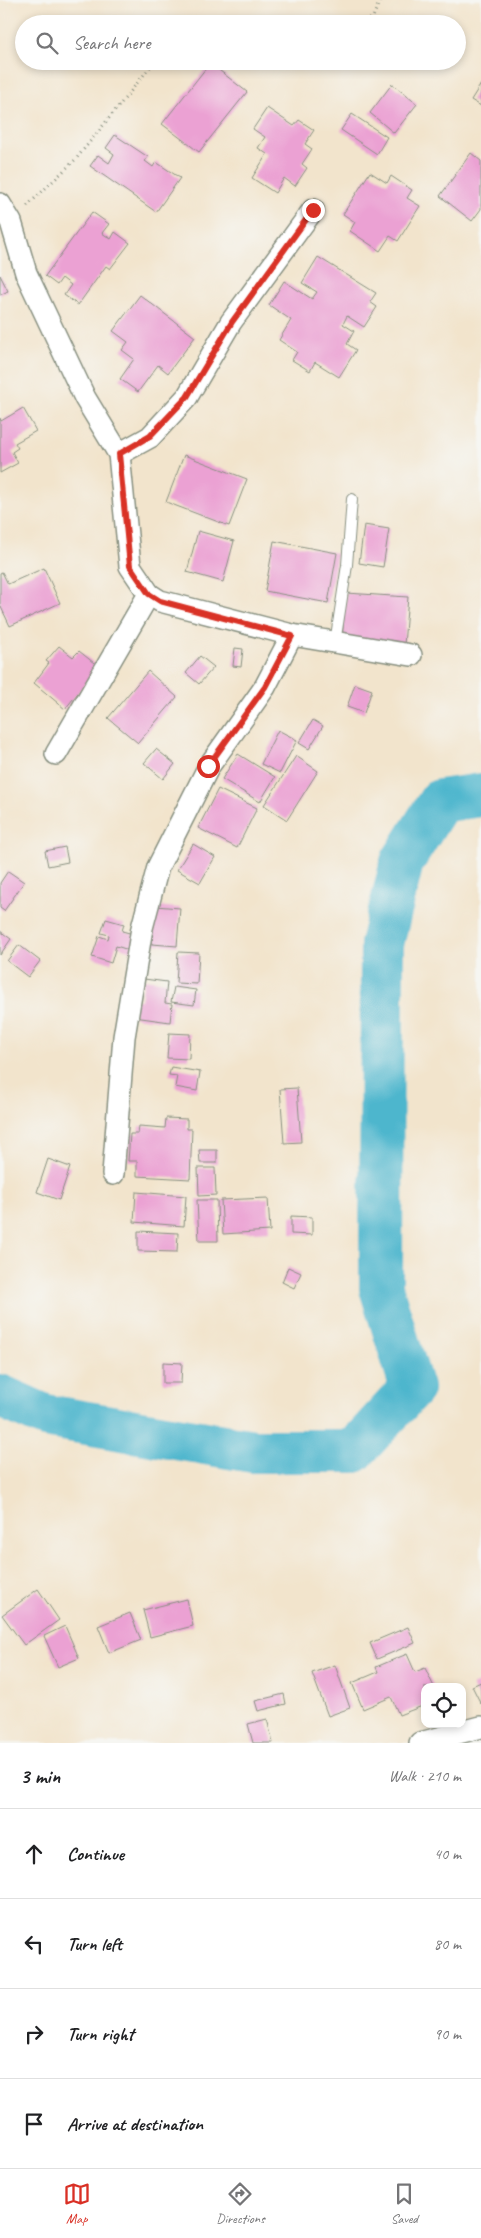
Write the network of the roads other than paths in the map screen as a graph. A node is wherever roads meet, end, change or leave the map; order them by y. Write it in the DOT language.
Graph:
graph roads {
  1 [pos="313,210"];
  2 [pos="5,213"];
  3 [pos="119,454"];
  4 [pos="352,499"];
  5 [pos="149,594"];
  6 [pos="292,636"];
  7 [pos="336,643"];
  8 [pos="411,655"];
  9 [pos="56,754"];
  10 [pos="113,1174"];
  11 [pos="481,1727"];
  12 [pos="420,1743"];
  1 -- 3 [label="street"];
  2 -- 3 [label="street"];
  3 -- 5 [label="street"];
  4 -- 7 [label="lane"];
  5 -- 6 [label="street"];
  5 -- 9 [label="street"];
  6 -- 7 [label="street"];
  6 -- 10 [label="street"];
  7 -- 8 [label="street"];
  11 -- 12 [label="street"];
}
